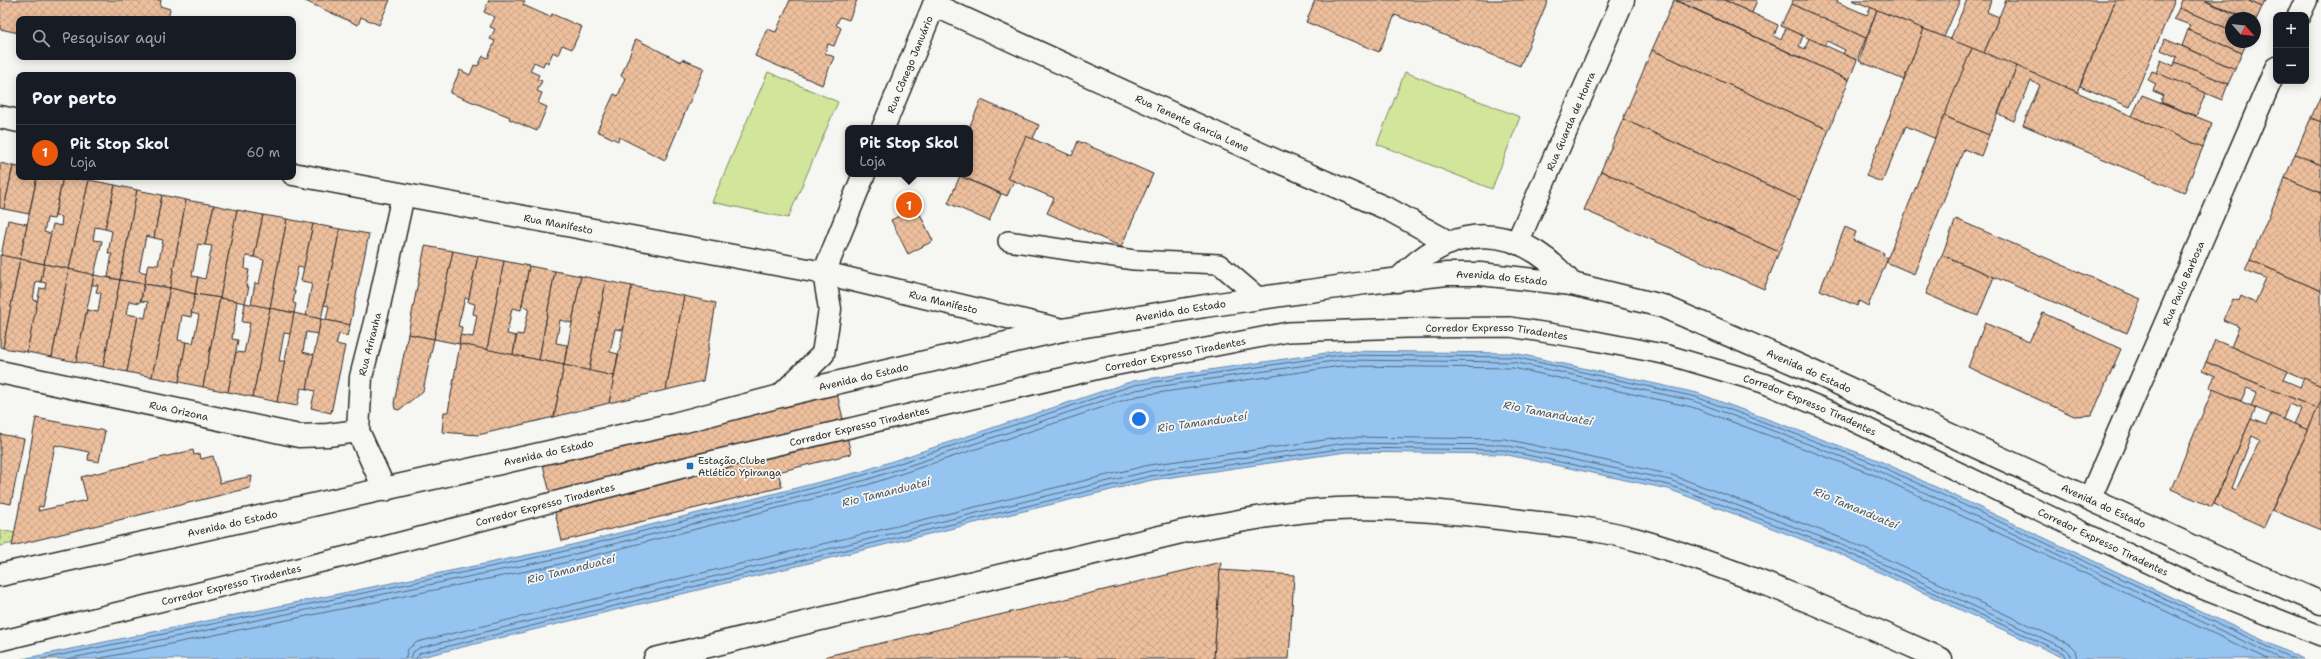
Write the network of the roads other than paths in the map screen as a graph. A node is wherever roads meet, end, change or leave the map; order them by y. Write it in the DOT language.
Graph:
graph roads {
  1 [pos="1623,0"];
  2 [pos="2306,0"];
  3 [pos="935,2"];
  4 [pos="2300,12"];
  5 [pos="2273,75"];
  6 [pos="0,117"];
  7 [pos="16,120"];
  8 [pos="884,125"];
  9 [pos="296,175"];
  10 [pos="863,177"];
  11 [pos="403,196"];
  12 [pos="1008,241"];
  13 [pos="1517,242"];
  14 [pos="1450,243"];
  15 [pos="824,273"];
  16 [pos="1397,282"];
  17 [pos="1572,284"];
  18 [pos="1259,298"];
  19 [pos="1062,330"];
  20 [pos="0,372"];
  21 [pos="780,396"];
  22 [pos="358,431"];
  23 [pos="385,490"];
  24 [pos="2090,498"];
  25 [pos="0,575"];
  26 [pos="2321,603"];
  27 [pos="2321,636"];
  28 [pos="0,641"];
  29 [pos="655,659"];
  30 [pos="1941,659"];
  1 -- 13 [label="main road, Rua Guarda de Honra"];
  2 -- 4 [label="main road"];
  3 -- 8 [label="main road, Rua Cônego Januário"];
  3 -- 14 [label="main road, Rua Tenente Garcia Leme"];
  5 -- 24 [label="main road, Rua Paulo Barbosa"];
  6 -- 7 [label="main road"];
  9 -- 11 [label="main road, Rua Manifesto"];
  10 -- 15 [label="main road"];
  11 -- 15 [label="main road, Rua Manifesto"];
  11 -- 22 [label="main road, Rua Ariranha"];
  12 -- 18 [label="lane"];
  13 -- 14 [label="main road"];
  13 -- 17 [label="main road"];
  14 -- 16 [label="main road"];
  15 -- 19 [label="main road, Rua Manifesto"];
  15 -- 21 [label="main road"];
  16 -- 17 [label="main road, Avenida do Estado"];
  16 -- 18 [label="main road, Avenida do Estado"];
  17 -- 24 [label="main road, Avenida do Estado"];
  18 -- 19 [label="main road, Avenida do Estado"];
  19 -- 21 [label="main road, Avenida do Estado"];
  20 -- 22 [label="main road, Rua Orizona"];
  21 -- 23 [label="main road, Avenida do Estado"];
  22 -- 23 [label="main road, Rua Ariranha"];
  23 -- 25 [label="main road, Avenida do Estado"];
  24 -- 26 [label="main road, Avenida do Estado"];
  27 -- 28 [label="lane, Corredor Expresso Tiradentes"];
  29 -- 30 [label="main road"];
}
